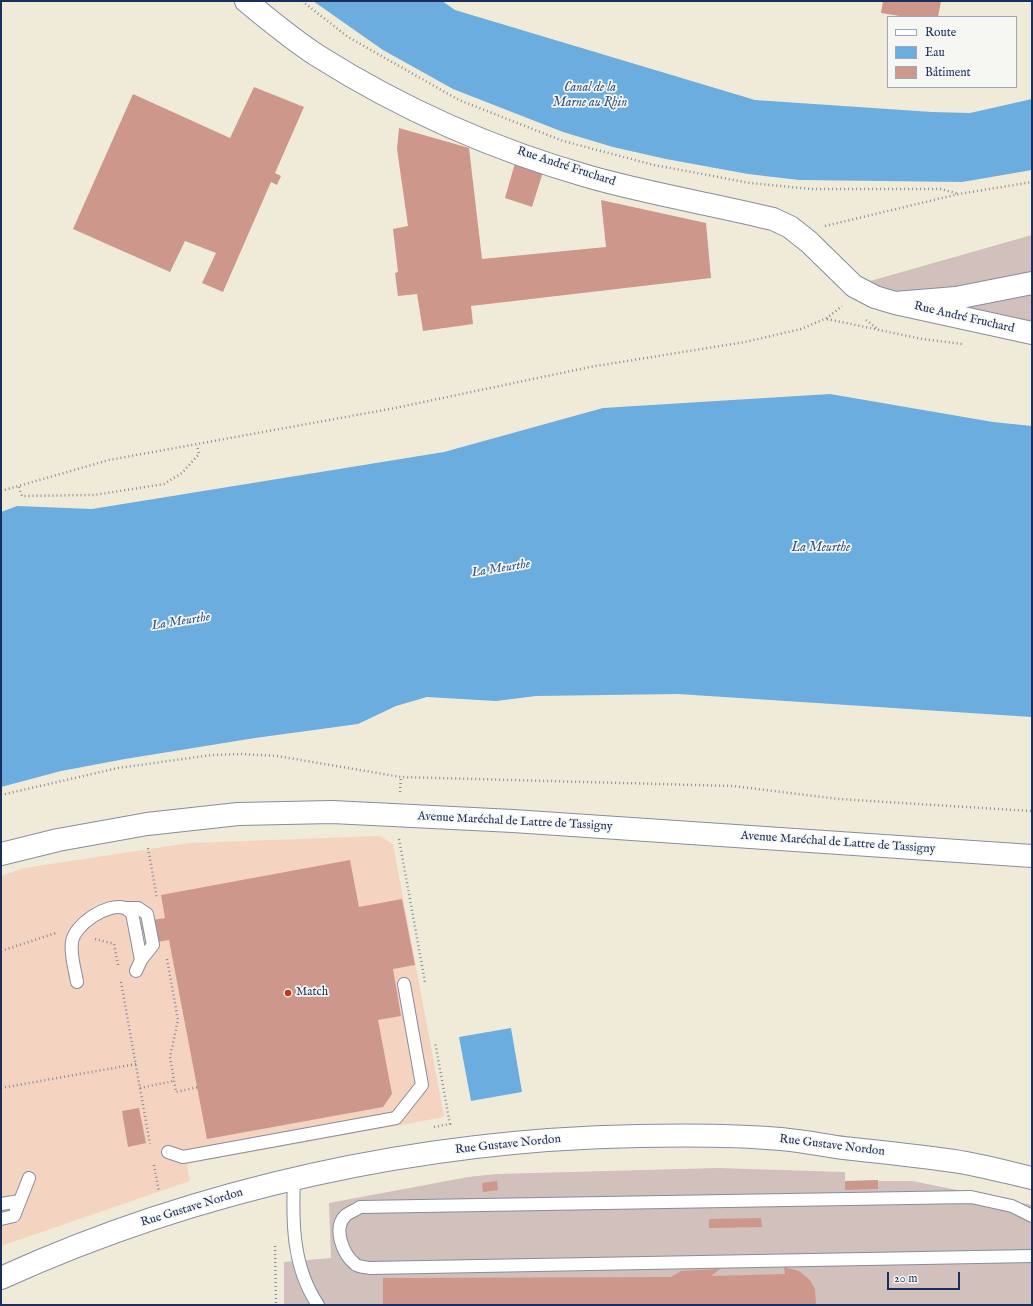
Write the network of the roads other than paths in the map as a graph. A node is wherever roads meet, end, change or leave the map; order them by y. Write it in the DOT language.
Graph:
graph roads {
  1 [pos="246,1"];
  2 [pos="1032,283"];
  3 [pos="895,303"];
  4 [pos="1032,334"];
  5 [pos="1,854"];
  6 [pos="1032,856"];
  7 [pos="136,971"];
  8 [pos="77,982"];
  9 [pos="404,984"];
  10 [pos="168,1152"];
  11 [pos="29,1178"];
  12 [pos="1032,1178"];
  13 [pos="294,1180"];
  14 [pos="20,1201"];
  15 [pos="1,1204"];
  16 [pos="1032,1216"];
  17 [pos="1,1219"];
  18 [pos="1032,1256"];
  19 [pos="1,1278"];
  20 [pos="318,1305"];
  1 -- 3 [label="street, Rue André Fruchard"];
  2 -- 3 [label="street, Rue André Fruchard"];
  3 -- 4 [label="street, Rue André Fruchard"];
  5 -- 6 [label="street, Avenue Maréchal de Lattre de Tassigny"];
  7 -- 8 [label="lane"];
  9 -- 10 [label="lane"];
  11 -- 14 [label="lane"];
  12 -- 13 [label="street, Rue Gustave Nordon"];
  13 -- 19 [label="street, Rue Gustave Nordon"];
  13 -- 20 [label="lane"];
  14 -- 15 [label="lane"];
  14 -- 17 [label="lane"];
  16 -- 18 [label="lane"];
}
